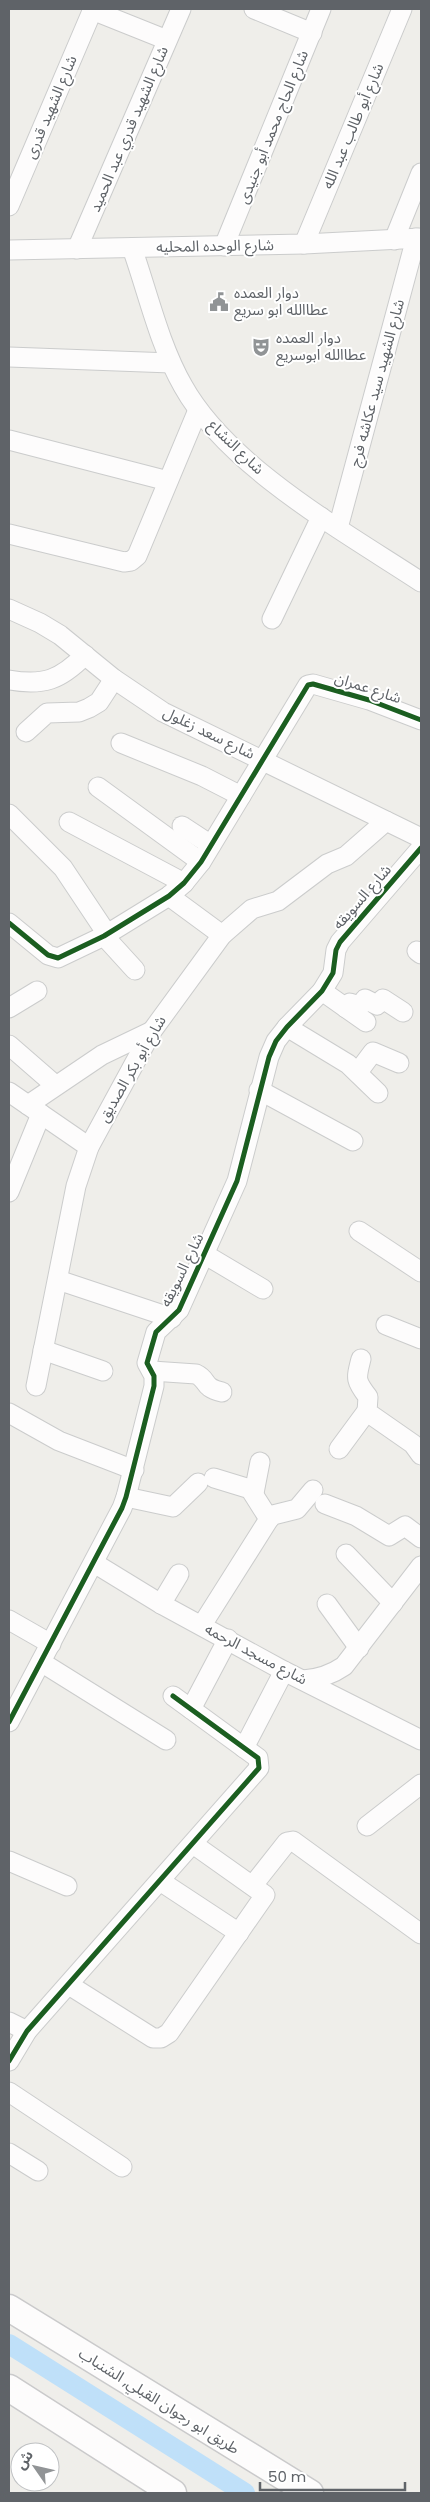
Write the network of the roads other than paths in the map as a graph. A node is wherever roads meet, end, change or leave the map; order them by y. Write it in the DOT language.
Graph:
graph roads {
  1 [pos="181,9"];
  2 [pos="254,9"];
  3 [pos="321,9"];
  4 [pos="402,9"];
  5 [pos="93,10"];
  6 [pos="312,33"];
  7 [pos="167,40"];
  8 [pos="421,173"];
  9 [pos="9,206"];
  10 [pos="419,238"];
  11 [pos="394,240"];
  12 [pos="304,244"];
  13 [pos="224,246"];
  14 [pos="132,248"];
  15 [pos="77,249"];
  16 [pos="9,250"];
  17 [pos="9,357"];
  18 [pos="171,363"];
  19 [pos="198,410"];
  20 [pos="9,440"];
  21 [pos="168,481"];
  22 [pos="321,517"];
  23 [pos="338,528"];
  24 [pos="9,534"];
  25 [pos="421,582"];
  26 [pos="9,609"];
  27 [pos="272,619"];
  28 [pos="85,655"];
  29 [pos="114,679"];
  30 [pos="9,680"];
  31 [pos="421,720"];
  32 [pos="26,732"];
  33 [pos="121,743"];
  34 [pos="262,760"];
  35 [pos="98,787"];
  36 [pos="240,796"];
  37 [pos="9,814"];
  38 [pos="386,821"];
  39 [pos="70,822"];
  40 [pos="182,826"];
  41 [pos="421,838"];
  42 [pos="211,845"];
  43 [pos="421,848"];
  44 [pos="201,862"];
  45 [pos="184,883"];
  46 [pos="169,896"];
  47 [pos="9,923"];
  48 [pos="106,935"];
  49 [pos="222,935"];
  50 [pos="134,970"];
  51 [pos="36,991"];
  52 [pos="322,991"];
  53 [pos="9,1008"];
  54 [pos="346,1008"];
  55 [pos="403,1012"];
  56 [pos="366,1022"];
  57 [pos="287,1027"];
  58 [pos="152,1031"];
  59 [pos="9,1045"];
  60 [pos="399,1063"];
  61 [pos="358,1072"];
  62 [pos="55,1084"];
  63 [pos="259,1090"];
  64 [pos="9,1092"];
  65 [pos="378,1093"];
  66 [pos="34,1110"];
  67 [pos="353,1141"];
  68 [pos="89,1147"];
  69 [pos="9,1192"];
  70 [pos="359,1231"];
  71 [pos="204,1254"];
  72 [pos="421,1272"];
  73 [pos="58,1280"];
  74 [pos="263,1290"];
  75 [pos="172,1318"];
  76 [pos="386,1325"];
  77 [pos="421,1339"];
  78 [pos="43,1350"];
  79 [pos="361,1359"];
  80 [pos="103,1371"];
  81 [pos="152,1371"];
  82 [pos="36,1386"];
  83 [pos="222,1392"];
  84 [pos="367,1411"];
  85 [pos="9,1413"];
  86 [pos="339,1449"];
  87 [pos="421,1455"];
  88 [pos="260,1462"];
  89 [pos="134,1470"];
  90 [pos="254,1493"];
  91 [pos="126,1497"];
  92 [pos="269,1519"];
  93 [pos="421,1538"];
  94 [pos="346,1554"];
  95 [pos="94,1563"];
  96 [pos="421,1566"];
  97 [pos="179,1574"];
  98 [pos="394,1603"];
  99 [pos="161,1604"];
  100 [pos="327,1604"];
  101 [pos="9,1620"];
  102 [pos="202,1625"];
  103 [pos="228,1640"];
  104 [pos="51,1644"];
  105 [pos="359,1648"];
  106 [pos="41,1662"];
  107 [pos="284,1671"];
  108 [pos="303,1680"];
  109 [pos="173,1696"];
  110 [pos="191,1709"];
  111 [pos="11,1712"];
  112 [pos="166,1740"];
  113 [pos="421,1740"];
  114 [pos="244,1748"];
  115 [pos="421,1784"];
  116 [pos="367,1826"];
  117 [pos="193,1844"];
  118 [pos="9,1861"];
  119 [pos="160,1881"];
  120 [pos="253,1885"];
  121 [pos="67,1886"];
  122 [pos="239,1933"];
  123 [pos="421,1934"];
  124 [pos="69,1985"];
  125 [pos="9,2022"];
  126 [pos="27,2031"];
  127 [pos="9,2060"];
  128 [pos="9,2092"];
  129 [pos="9,2153"];
  130 [pos="122,2167"];
  131 [pos="38,2171"];
  132 [pos="9,2308"];
  133 [pos="9,2388"];
  134 [pos="173,2493"];
  135 [pos="310,2493"];
  1 -- 7 [label="street, شارع الشهيد قدري عبد الحميد"];
  2 -- 6 [label="street"];
  3 -- 6 [label="street, شارع الحاج محمد أبو جنيدى"];
  4 -- 12 [label="street, شارع أبو طالب عبد الله"];
  5 -- 7 [label="street"];
  5 -- 9 [label="street, شارع الشهيد قدرى"];
  6 -- 13 [label="street, شارع الحاج محمد أبو جنيدى"];
  7 -- 15 [label="street, شارع الشهيد قدري عبد الحميد"];
  8 -- 11 [label="street"];
  10 -- 11 [label="street, شارع الوحده المحليه"];
  10 -- 23 [label="street, شارع الشهيد سيد عكاشه فرج"];
  11 -- 12 [label="street, شارع الوحده المحليه"];
  12 -- 13 [label="street, شارع الوحده المحليه"];
  13 -- 14 [label="street, شارع الوحده المحليه"];
  14 -- 15 [label="street, شارع الوحده المحليه"];
  14 -- 18 [label="street, شارع النشاع"];
  15 -- 16 [label="street, شارع الوحده المحليه"];
  17 -- 18 [label="street"];
  18 -- 19 [label="street, شارع النشاع"];
  19 -- 21 [label="street"];
  19 -- 22 [label="street, شارع النشاع"];
  20 -- 21 [label="street"];
  21 -- 24 [label="street"];
  22 -- 23 [label="street, شارع النشاع"];
  22 -- 27 [label="street"];
  23 -- 25 [label="street, شارع النشاع"];
  26 -- 28 [label="street, شارع سعد زغلول"];
  28 -- 29 [label="street, شارع سعد زغلول"];
  28 -- 30 [label="street"];
  29 -- 32 [label="street"];
  29 -- 34 [label="street, شارع سعد زغلول"];
  31 -- 34 [label="street, شارع عمران"];
  33 -- 36 [label="street"];
  34 -- 36 [label="street"];
  34 -- 38 [label="street, شارع سعد زغلول"];
  35 -- 44 [label="street"];
  36 -- 42 [label="street"];
  37 -- 48 [label="street"];
  38 -- 41 [label="street, شارع سعد زغلول"];
  38 -- 49 [label="street, شارع أبو بكر الصديق"];
  39 -- 45 [label="street"];
  40 -- 42 [label="street"];
  42 -- 44 [label="street"];
  43 -- 52 [label="street, شارع السويقه"];
  44 -- 45 [label="street"];
  45 -- 46 [label="street"];
  46 -- 48 [label="street"];
  46 -- 49 [label="street"];
  47 -- 48 [label="street"];
  48 -- 50 [label="street"];
  49 -- 58 [label="street, شارع أبو بكر الصديق"];
  51 -- 53 [label="street"];
  52 -- 54 [label="street"];
  52 -- 57 [label="street, شارع السويقه"];
  54 -- 55 [label="street"];
  54 -- 56 [label="street"];
  57 -- 61 [label="street"];
  57 -- 63 [label="street, شارع السويقه"];
  58 -- 62 [label="street"];
  58 -- 68 [label="street, شارع أبو بكر الصديق"];
  59 -- 62 [label="street"];
  60 -- 61 [label="street"];
  61 -- 65 [label="street"];
  62 -- 66 [label="street"];
  63 -- 67 [label="street"];
  63 -- 71 [label="street, شارع السويقه"];
  64 -- 66 [label="street"];
  66 -- 68 [label="street"];
  66 -- 69 [label="street"];
  68 -- 73 [label="street, شارع أبو بكر الصديق"];
  70 -- 72 [label="street"];
  71 -- 74 [label="street"];
  71 -- 75 [label="street, شارع السويقه"];
  73 -- 75 [label="street"];
  73 -- 78 [label="street, شارع أبو بكر الصديق"];
  75 -- 81 [label="street, شارع السويقه"];
  76 -- 77 [label="street"];
  78 -- 80 [label="street"];
  78 -- 82 [label="street, شارع أبو بكر الصديق"];
  79 -- 84 [label="street"];
  81 -- 83 [label="street"];
  81 -- 89 [label="street, شارع السويقه"];
  84 -- 86 [label="street"];
  84 -- 87 [label="street"];
  85 -- 89 [label="street"];
  88 -- 90 [label="street"];
  89 -- 91 [label="street, شارع السويقه"];
  90 -- 91 [label="street"];
  90 -- 92 [label="street"];
  91 -- 95 [label="street, شارع السويقه"];
  92 -- 93 [label="street"];
  92 -- 102 [label="street"];
  94 -- 98 [label="street"];
  95 -- 99 [label="street, شارع مسجد الرحمه"];
  95 -- 104 [label="street, شارع السويقه"];
  96 -- 98 [label="street"];
  97 -- 99 [label="street"];
  98 -- 105 [label="street"];
  99 -- 102 [label="street, شارع مسجد الرحمه"];
  100 -- 105 [label="street"];
  101 -- 104 [label="street"];
  102 -- 103 [label="street, شارع مسجد الرحمه"];
  103 -- 107 [label="street, شارع مسجد الرحمه"];
  103 -- 110 [label="street"];
  104 -- 106 [label="street, شارع السويقه"];
  105 -- 108 [label="street"];
  106 -- 111 [label="street, شارع السويقه"];
  106 -- 112 [label="street"];
  107 -- 108 [label="street, شارع مسجد الرحمه"];
  107 -- 114 [label="street"];
  108 -- 113 [label="street, شارع مسجد الرحمه"];
  109 -- 110 [label="street"];
  110 -- 114 [label="street"];
  114 -- 117 [label="street"];
  115 -- 116 [label="street"];
  117 -- 119 [label="street"];
  117 -- 120 [label="street"];
  118 -- 121 [label="street"];
  119 -- 122 [label="street"];
  119 -- 124 [label="street"];
  120 -- 122 [label="street"];
  120 -- 123 [label="street"];
  122 -- 124 [label="street"];
  124 -- 126 [label="street"];
  125 -- 126 [label="street"];
  126 -- 127 [label="street"];
  128 -- 130 [label="street"];
  129 -- 131 [label="street"];
  132 -- 135 [label="street, طريق ابو رجوان القبلي, الشنباب"];
  133 -- 134 [label="street"];
}
